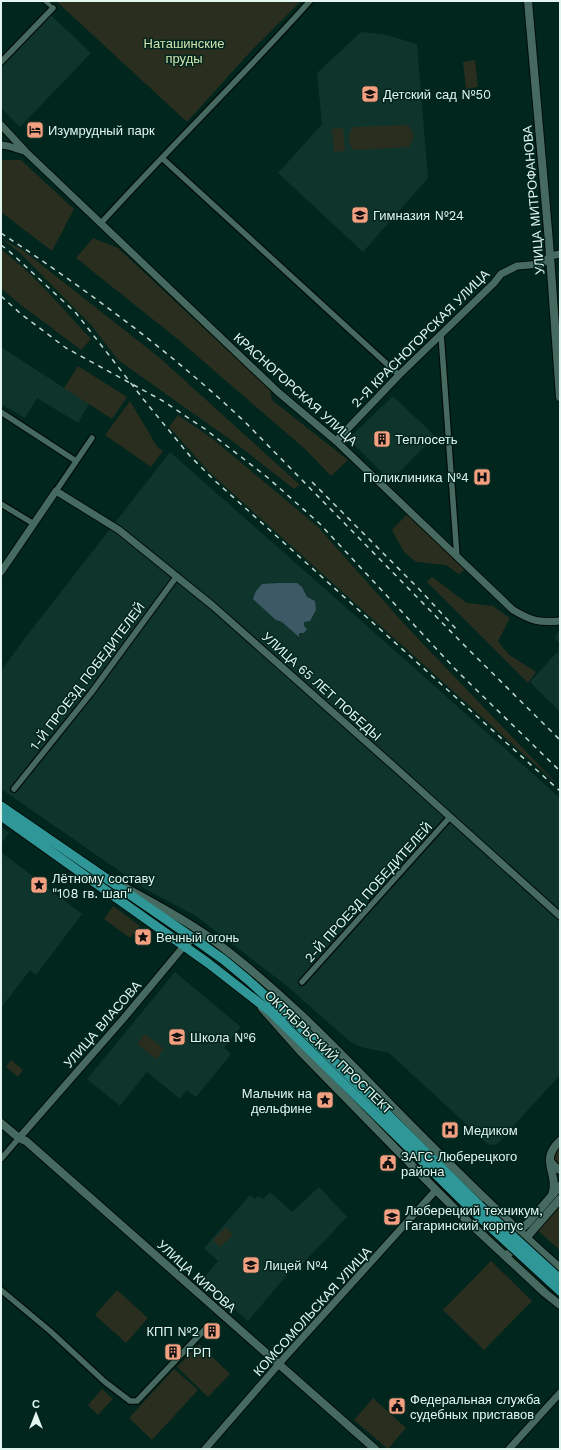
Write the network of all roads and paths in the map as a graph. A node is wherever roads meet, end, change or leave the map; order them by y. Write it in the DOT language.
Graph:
graph roads {
  1 [pos="45,1"];
  2 [pos="310,1"];
  3 [pos="528,1"];
  4 [pos="53,8"];
  5 [pos="1,62"];
  6 [pos="1,125"];
  7 [pos="7,131"];
  8 [pos="1,144"];
  9 [pos="26,152"];
  10 [pos="162,158"];
  11 [pos="101,223"];
  12 [pos="560,254"];
  13 [pos="550,256"];
  14 [pos="441,334"];
  15 [pos="399,375"];
  16 [pos="560,397"];
  17 [pos="1,412"];
  18 [pos="92,438"];
  19 [pos="336,441"];
  20 [pos="76,461"];
  21 [pos="56,491"];
  22 [pos="1,504"];
  23 [pos="34,524"];
  24 [pos="457,557"];
  25 [pos="1,572"];
  26 [pos="177,576"];
  27 [pos="560,621"];
  28 [pos="14,789"];
  29 [pos="1,806"];
  30 [pos="1,816"];
  31 [pos="450,817"];
  32 [pos="89,868"];
  33 [pos="560,916"];
  34 [pos="208,937"];
  35 [pos="193,938"];
  36 [pos="184,946"];
  37 [pos="302,982"];
  38 [pos="247,992"];
  39 [pos="1,1123"];
  40 [pos="19,1138"];
  41 [pos="560,1141"];
  42 [pos="550,1158"];
  43 [pos="1,1159"];
  44 [pos="560,1170"];
  45 [pos="560,1186"];
  46 [pos="436,1190"];
  47 [pos="550,1197"];
  48 [pos="560,1199"];
  49 [pos="476,1208"];
  50 [pos="516,1229"];
  51 [pos="526,1238"];
  52 [pos="506,1256"];
  53 [pos="560,1268"];
  54 [pos="560,1279"];
  55 [pos="1,1290"];
  56 [pos="560,1291"];
  57 [pos="560,1305"];
  58 [pos="209,1325"];
  59 [pos="279,1364"];
  60 [pos="560,1393"];
  61 [pos="205,1449"];
  62 [pos="374,1449"];
  63 [pos="509,1449"];
  1 -- 4 [label="street"];
  2 -- 10 [label="street"];
  3 -- 13 [label="main road, УЛИЦА МИТРОФАНОВА"];
  4 -- 5 [label="street"];
  6 -- 7 [label="street, КРАСНОГОРСКАЯ УЛИЦА"];
  7 -- 8 [label="street"];
  7 -- 9 [label="street, КРАСНОГОРСКАЯ УЛИЦА"];
  8 -- 9 [label="street"];
  9 -- 11 [label="street, КРАСНОГОРСКАЯ УЛИЦА"];
  10 -- 11 [label="street"];
  10 -- 15 [label="street"];
  11 -- 19 [label="street, КРАСНОГОРСКАЯ УЛИЦА"];
  12 -- 13 [label="street, 2-Я КРАСНОГОРСКАЯ УЛИЦА"];
  13 -- 14 [label="street, 2-Я КРАСНОГОРСКАЯ УЛИЦА"];
  13 -- 16 [label="main road, УЛИЦА МИТРОФАНОВА"];
  14 -- 15 [label="street, 2-Я КРАСНОГОРСКАЯ УЛИЦА"];
  14 -- 24 [label="street"];
  15 -- 19 [label="street, 2-Я КРАСНОГОРСКАЯ УЛИЦА"];
  17 -- 20 [label="street"];
  18 -- 20 [label="street"];
  19 -- 24 [label="street, КРАСНОГОРСКАЯ УЛИЦА"];
  20 -- 21 [label="street"];
  21 -- 23 [label="street"];
  21 -- 26 [label="street, УЛИЦА 65 ЛЕТ ПОБЕДЫ"];
  22 -- 23 [label="street"];
  23 -- 25 [label="street"];
  24 -- 27 [label="street, КРАСНОГОРСКАЯ УЛИЦА"];
  26 -- 28 [label="street, 1-Й ПРОЕЗД ПОБЕДИТЕЛЕЙ"];
  26 -- 31 [label="street, УЛИЦА 65 ЛЕТ ПОБЕДЫ"];
  29 -- 32 [label="main road, ОКТЯБРЬСКИЙ ПРОСПЕКТ"];
  30 -- 36 [label="main road, ОКТЯБРЬСКИЙ ПРОСПЕКТ"];
  31 -- 33 [label="street, УЛИЦА 65 ЛЕТ ПОБЕДЫ"];
  31 -- 37 [label="street, 2-Й ПРОЕЗД ПОБЕДИТЕЛЕЙ"];
  32 -- 34 [label="main road"];
  32 -- 35 [label="main road, ОКТЯБРЬСКИЙ ПРОСПЕКТ"];
  34 -- 35 [label="street"];
  34 -- 50 [label="main road"];
  35 -- 36 [label="street, УЛИЦА ВЛАСОВА"];
  35 -- 49 [label="main road, ОКТЯБРЬСКИЙ ПРОСПЕКТ"];
  36 -- 38 [label="main road, ОКТЯБРЬСКИЙ ПРОСПЕКТ"];
  36 -- 40 [label="street, УЛИЦА ВЛАСОВА"];
  38 -- 46 [label="main road"];
  38 -- 49 [label="main road, ОКТЯБРЬСКИЙ ПРОСПЕКТ"];
  39 -- 40 [label="main road, УЛИЦА КИРОВА"];
  40 -- 43 [label="street"];
  40 -- 59 [label="main road, УЛИЦА КИРОВА"];
  41 -- 42 [label="main road"];
  42 -- 44 [label="main road"];
  42 -- 47 [label="main road"];
  45 -- 47 [label="main road"];
  46 -- 52 [label="main road"];
  46 -- 59 [label="street, КОМСОМОЛЬСКАЯ УЛИЦА"];
  47 -- 50 [label="main road"];
  48 -- 51 [label="main road"];
  49 -- 54 [label="main road, ОКТЯБРЬСКИЙ ПРОСПЕКТ, bridge"];
  49 -- 56 [label="main road, ОКТЯБРЬСКИЙ ПРОСПЕКТ, bridge"];
  50 -- 51 [label="main road"];
  51 -- 52 [label="main road"];
  51 -- 53 [label="main road"];
  52 -- 57 [label="main road"];
  55 -- 58 [label="street"];
  59 -- 61 [label="street, КОМСОМОЛЬСКАЯ УЛИЦА"];
  59 -- 62 [label="main road, УЛИЦА КИРОВА"];
  60 -- 63 [label="street"];
}
